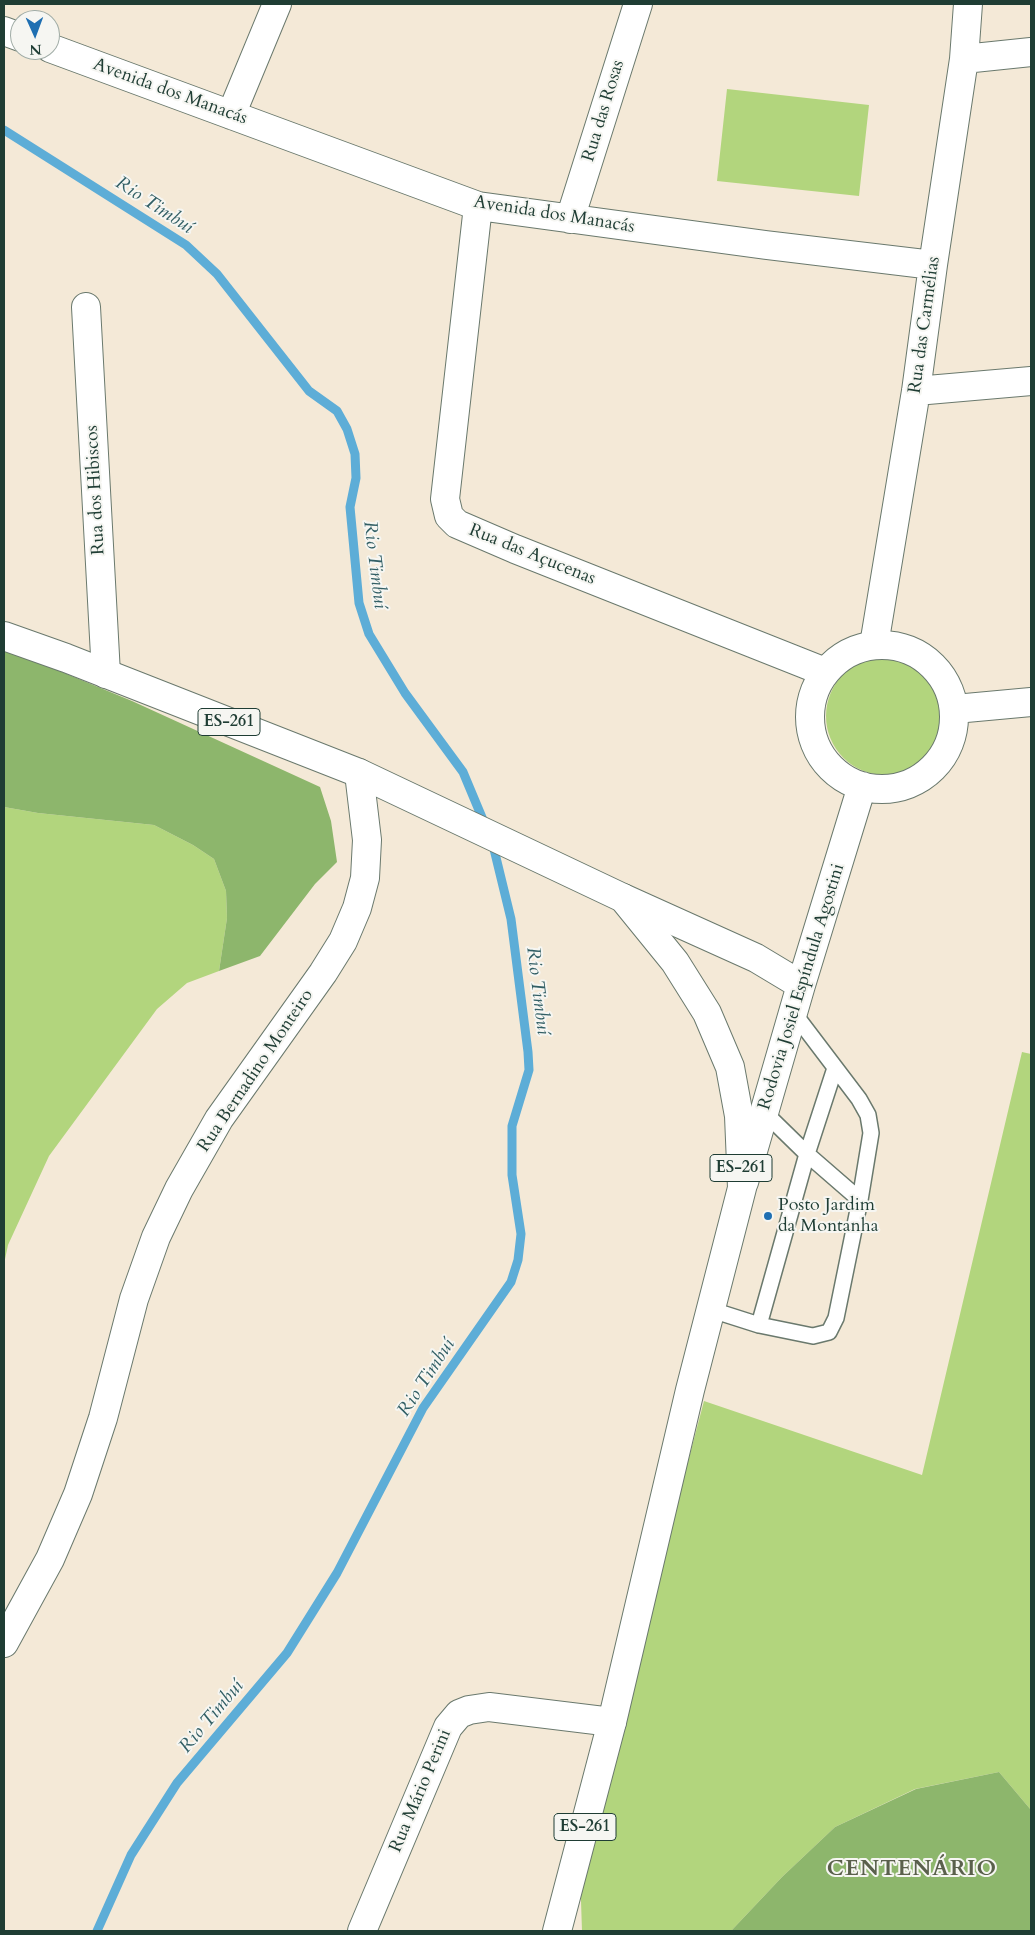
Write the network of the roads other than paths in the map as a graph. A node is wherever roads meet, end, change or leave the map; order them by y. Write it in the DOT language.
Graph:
graph roads {
  1 [pos="276,4"];
  2 [pos="638,4"];
  3 [pos="968,4"];
  4 [pos="60,52"];
  5 [pos="1031,52"];
  6 [pos="964,59"];
  7 [pos="231,115"];
  8 [pos="478,206"];
  9 [pos="570,219"];
  10 [pos="933,265"];
  11 [pos="86,307"];
  12 [pos="1031,381"];
  13 [pos="916,391"];
  14 [pos="4,636"];
  15 [pos="874,645"];
  16 [pos="825,672"];
  17 [pos="106,674"];
  18 [pos="1031,702"];
  19 [pos="955,709"];
  20 [pos="359,773"];
  21 [pos="862,786"];
  22 [pos="623,898"];
  23 [pos="801,985"];
  24 [pos="793,1012"];
  25 [pos="835,1068"];
  26 [pos="764,1112"];
  27 [pos="807,1154"];
  28 [pos="742,1188"];
  29 [pos="860,1200"];
  30 [pos="712,1310"];
  31 [pos="759,1325"];
  32 [pos="4,1643"];
  33 [pos="612,1722"];
  34 [pos="362,1931"];
  35 [pos="558,1931"];
  1 -- 7 [label="street"];
  2 -- 9 [label="street, Rua das Rosas"];
  3 -- 6 [label="street, Rua das Carmélias"];
  4 -- 7 [label="street, Avenida dos Manacás"];
  5 -- 6 [label="street"];
  6 -- 10 [label="street, Rua das Carmélias"];
  7 -- 8 [label="street, Avenida dos Manacás"];
  8 -- 9 [label="street, Avenida dos Manacás"];
  8 -- 16 [label="street, Rua das Açucenas"];
  9 -- 10 [label="street, Avenida dos Manacás"];
  10 -- 13 [label="street, Rua das Carmélias"];
  11 -- 17 [label="street, Rua dos Hibiscos"];
  12 -- 13 [label="street"];
  13 -- 15 [label="street, Rua das Carmélias"];
  14 -- 17 [label="street, ES-261"];
  15 -- 16 [label="street"];
  15 -- 19 [label="street"];
  16 -- 21 [label="street"];
  17 -- 20 [label="street, ES-261"];
  18 -- 19 [label="street"];
  19 -- 21 [label="street"];
  20 -- 22 [label="street, ES-261"];
  20 -- 32 [label="street, Rua Bernadino Monteiro"];
  21 -- 23 [label="street, Rodovia Josiel Espíndula Agostini"];
  22 -- 23 [label="street"];
  22 -- 28 [label="street, ES-261"];
  23 -- 24 [label="street, Rodovia Josiel Espíndula Agostini"];
  24 -- 25 [label="lane"];
  24 -- 26 [label="street, Rodovia Josiel Espíndula Agostini"];
  25 -- 27 [label="lane"];
  25 -- 29 [label="lane"];
  26 -- 27 [label="lane"];
  26 -- 28 [label="street, Rodovia Josiel Espíndula Agostini"];
  27 -- 29 [label="lane"];
  27 -- 31 [label="lane"];
  28 -- 30 [label="street, ES-261"];
  29 -- 31 [label="lane"];
  30 -- 31 [label="lane"];
  30 -- 33 [label="street, ES-261"];
  33 -- 34 [label="street, Rua Mário Perini"];
  33 -- 35 [label="street, ES-261"];
}
